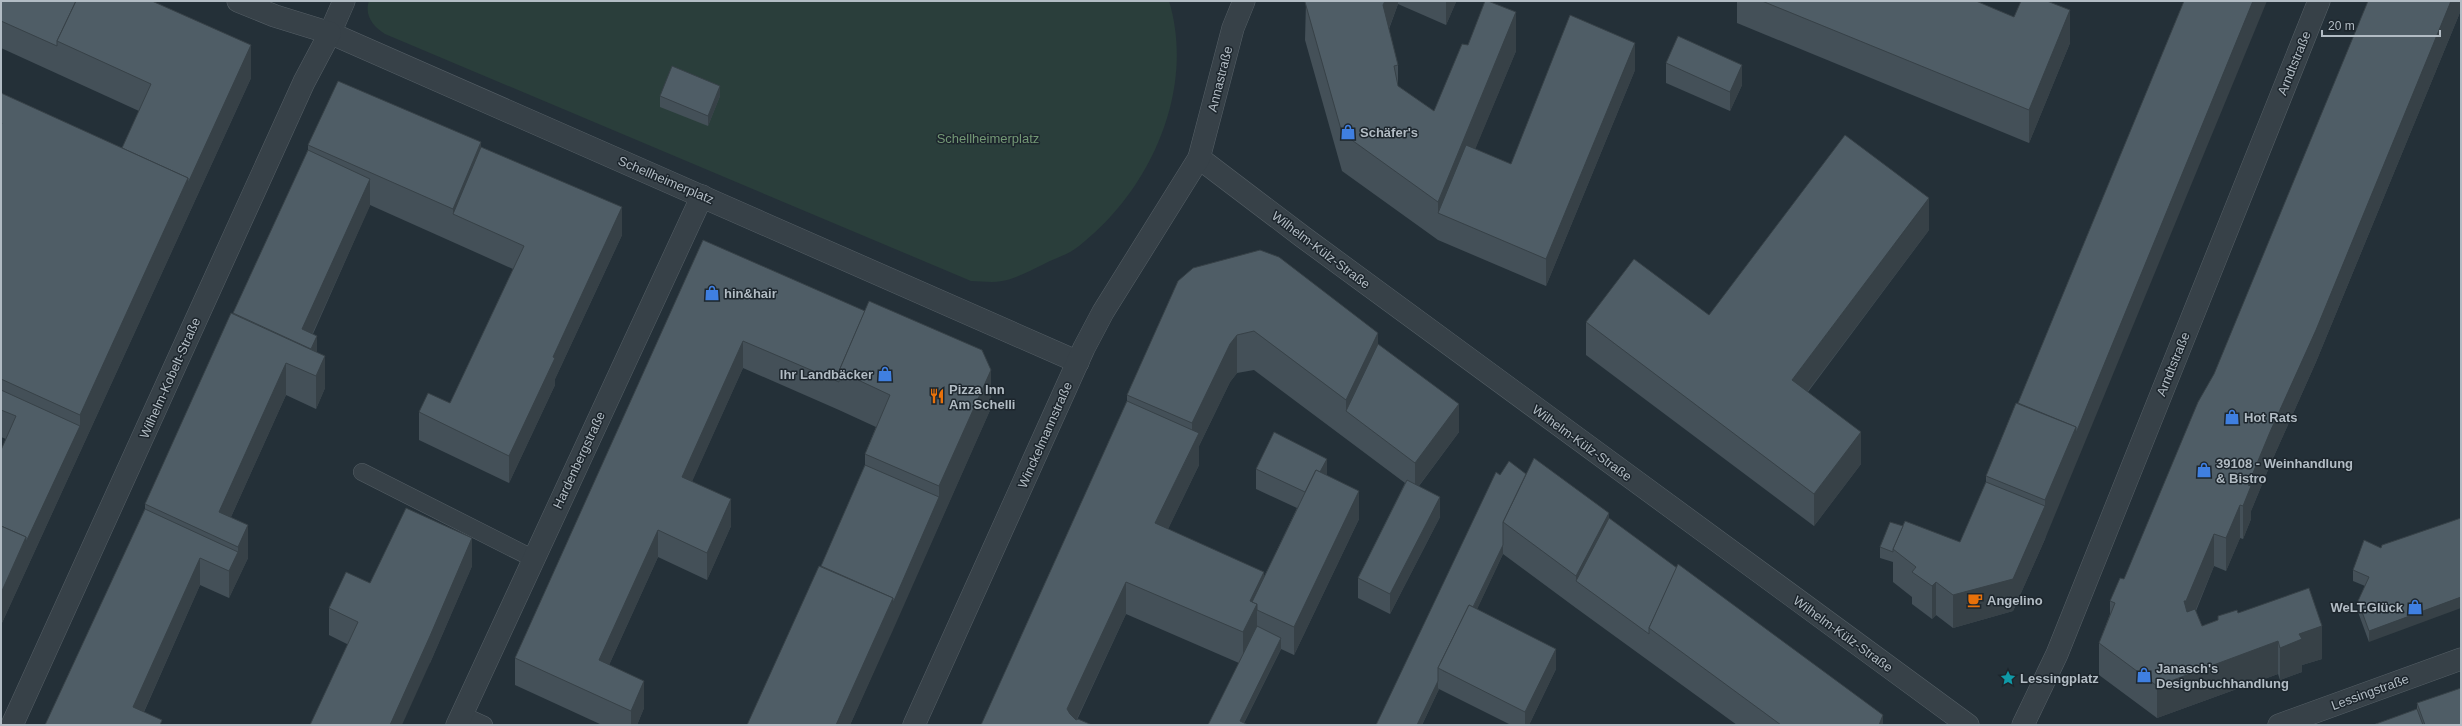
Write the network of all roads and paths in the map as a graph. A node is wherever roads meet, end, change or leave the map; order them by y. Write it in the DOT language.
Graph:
graph roads {
  1 [pos="238,1"];
  2 [pos="344,1"];
  3 [pos="1244,1"];
  4 [pos="2319,1"];
  5 [pos="330,33"];
  6 [pos="1199,158"];
  7 [pos="702,196"];
  8 [pos="1078,362"];
  9 [pos="362,472"];
  10 [pos="534,559"];
  11 [pos="2461,659"];
  12 [pos="460,720"];
  13 [pos="12,725"];
  14 [pos="484,725"];
  15 [pos="914,725"];
  16 [pos="1968,725"];
  17 [pos="2022,725"];
  18 [pos="2279,725"];
  1 -- 5 [label="street, Schellheimerplatz"];
  2 -- 5 [label="street"];
  3 -- 6 [label="street, Annastraße"];
  4 -- 17 [label="street, Arndtstraße"];
  5 -- 7 [label="street, Schellheimerplatz"];
  5 -- 13 [label="street, Wilhelm-Kobelt-Straße"];
  6 -- 8 [label="street, Winckelmannstraße"];
  6 -- 16 [label="street, Wilhelm-Külz-Straße"];
  7 -- 8 [label="street, Schellheimerplatz"];
  7 -- 10 [label="street, Hardenbergstraße"];
  8 -- 15 [label="street, Winckelmannstraße"];
  9 -- 10 [label="lane"];
  10 -- 12 [label="street, Hardenbergstraße"];
  11 -- 18 [label="street, Lessingstraße"];
  12 -- 14 [label="lane"];
}
